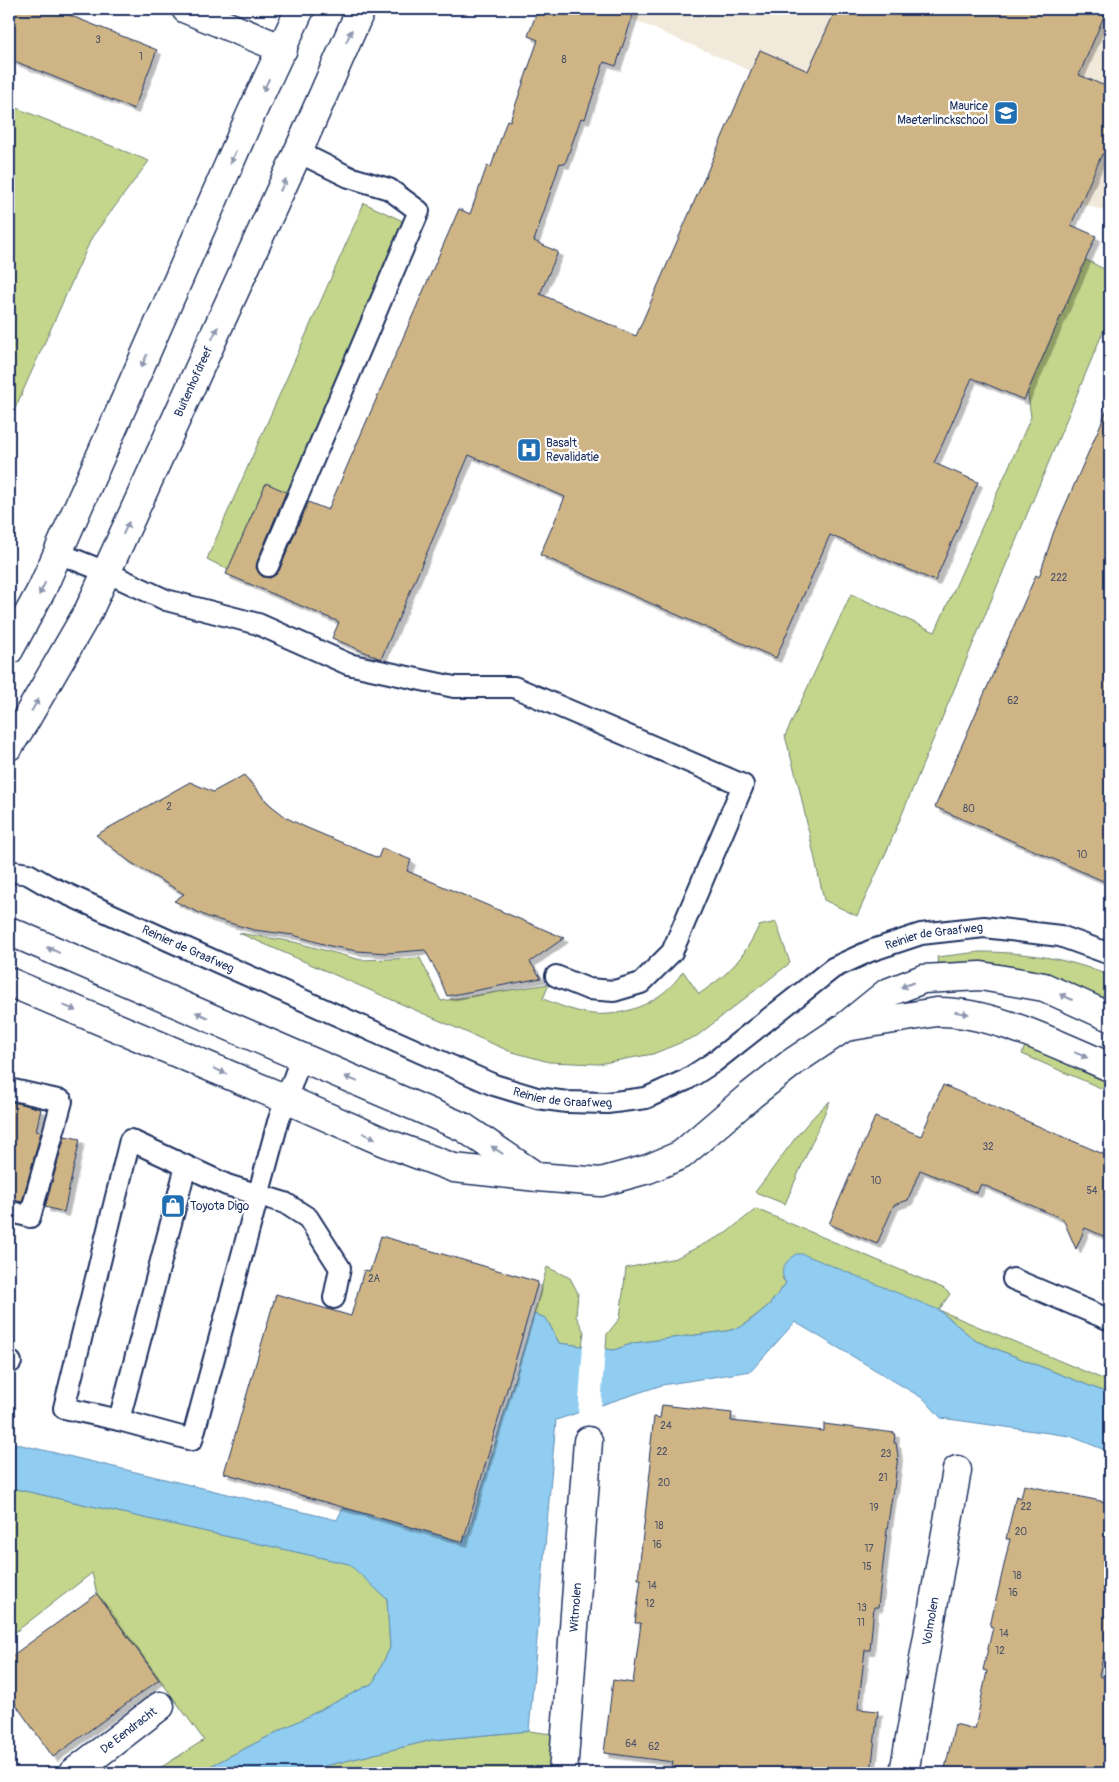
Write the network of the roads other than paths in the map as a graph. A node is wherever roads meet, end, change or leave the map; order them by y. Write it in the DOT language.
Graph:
graph roads {
  1 [pos="186,9"];
  2 [pos="300,9"];
  3 [pos="361,9"];
  4 [pos="283,48"];
  5 [pos="298,152"];
  6 [pos="58,553"];
  7 [pos="268,566"];
  8 [pos="106,572"];
  9 [pos="9,650"];
  10 [pos="9,746"];
  11 [pos="9,872"];
  12 [pos="9,931"];
  13 [pos="1110,954"];
  14 [pos="556,976"];
  15 [pos="9,982"];
  16 [pos="1110,1017"];
  17 [pos="845,1027"];
  18 [pos="301,1058"];
  19 [pos="1110,1067"];
  20 [pos="9,1089"];
  21 [pos="286,1099"];
  22 [pos="186,1166"];
  23 [pos="537,1177"];
  24 [pos="258,1194"];
  25 [pos="9,1211"];
  26 [pos="1013,1279"];
  27 [pos="334,1298"];
  28 [pos="1110,1320"];
  29 [pos="119,1420"];
  30 [pos="588,1441"];
  31 [pos="957,1470"];
  32 [pos="160,1706"];
  33 [pos="73,1773"];
  34 [pos="562,1773"];
  35 [pos="904,1773"];
  1 -- 4 [label="street"];
  2 -- 4 [label="street"];
  5 -- 3 [label="street, Buitenhofdreef, one-way"];
  4 -- 6 [label="street, one-way"];
  5 -- 7 [label="lane"];
  8 -- 5 [label="street, Buitenhofdreef, one-way"];
  6 -- 8 [label="lane"];
  6 -- 9 [label="street, one-way"];
  10 -- 8 [label="street, Buitenhofdreef, one-way"];
  8 -- 14 [label="lane"];
  11 -- 13 [label="lane, Reinier de Graafweg"];
  18 -- 12 [label="street, one-way"];
  15 -- 21 [label="street, one-way"];
  16 -- 17 [label="street, one-way"];
  17 -- 19 [label="street, one-way"];
  17 -- 23 [label="street"];
  18 -- 21 [label="lane"];
  23 -- 18 [label="street, one-way"];
  20 -- 25 [label="lane"];
  21 -- 23 [label="street, one-way"];
  21 -- 24 [label="lane"];
  22 -- 24 [label="lane"];
  22 -- 29 [label="lane"];
  22 -- 29 [label="lane"];
  24 -- 27 [label="lane"];
  24 -- 29 [label="lane"];
  26 -- 28 [label="lane"];
  30 -- 34 [label="street, Witmolen"];
  31 -- 35 [label="street, Volmolen"];
  32 -- 33 [label="street, De Eendracht"];
}
